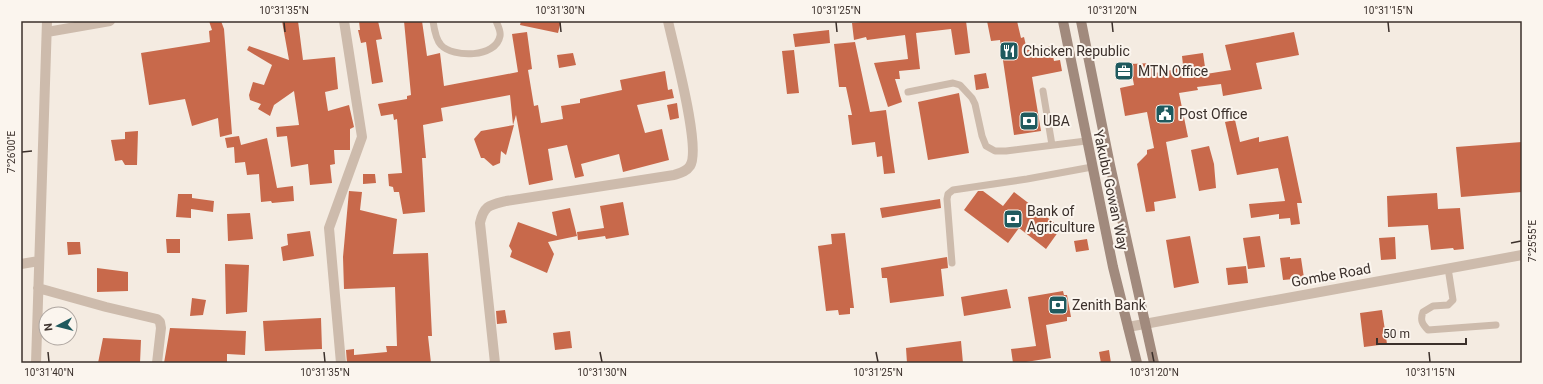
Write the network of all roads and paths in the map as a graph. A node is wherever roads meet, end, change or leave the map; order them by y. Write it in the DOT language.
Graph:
graph roads {
  1 [pos="47,21"];
  2 [pos="110,21"];
  3 [pos="344,21"];
  4 [pos="433,21"];
  5 [pos="496,21"];
  6 [pos="668,21"];
  7 [pos="1063,21"];
  8 [pos="1081,21"];
  9 [pos="47,32"];
  10 [pos="1043,91"];
  11 [pos="908,92"];
  12 [pos="1086,141"];
  13 [pos="1052,145"];
  14 [pos="1092,167"];
  15 [pos="1522,255"];
  16 [pos="39,261"];
  17 [pos="952,263"];
  18 [pos="21,264"];
  19 [pos="1448,268"];
  20 [pos="38,288"];
  21 [pos="1145,324"];
  22 [pos="1496,324"];
  23 [pos="1128,327"];
  24 [pos="36,363"];
  25 [pos="157,363"];
  26 [pos="341,363"];
  27 [pos="495,363"];
  28 [pos="1137,363"];
  29 [pos="1154,363"];
  1 -- 9 [label="street"];
  2 -- 9 [label="street"];
  3 -- 26 [label="street"];
  4 -- 5 [label="lane"];
  6 -- 27 [label="street"];
  7 -- 12 [label="street, Yakubu Gowan Way"];
  8 -- 21 [label="street, Yakubu Gowan Way"];
  9 -- 16 [label="street"];
  10 -- 13 [label="lane"];
  11 -- 13 [label="lane"];
  12 -- 13 [label="lane"];
  12 -- 14 [label="street, Yakubu Gowan Way"];
  14 -- 17 [label="lane"];
  14 -- 23 [label="street, Yakubu Gowan Way"];
  15 -- 19 [label="street, Gombe Road"];
  16 -- 18 [label="street"];
  16 -- 20 [label="street"];
  19 -- 21 [label="street, Gombe Road"];
  19 -- 22 [label="lane"];
  20 -- 24 [label="street"];
  20 -- 25 [label="street"];
  21 -- 23 [label="street, Gombe Road"];
  21 -- 29 [label="street, Yakubu Gowan Way"];
  23 -- 28 [label="street, Yakubu Gowan Way"];
}
